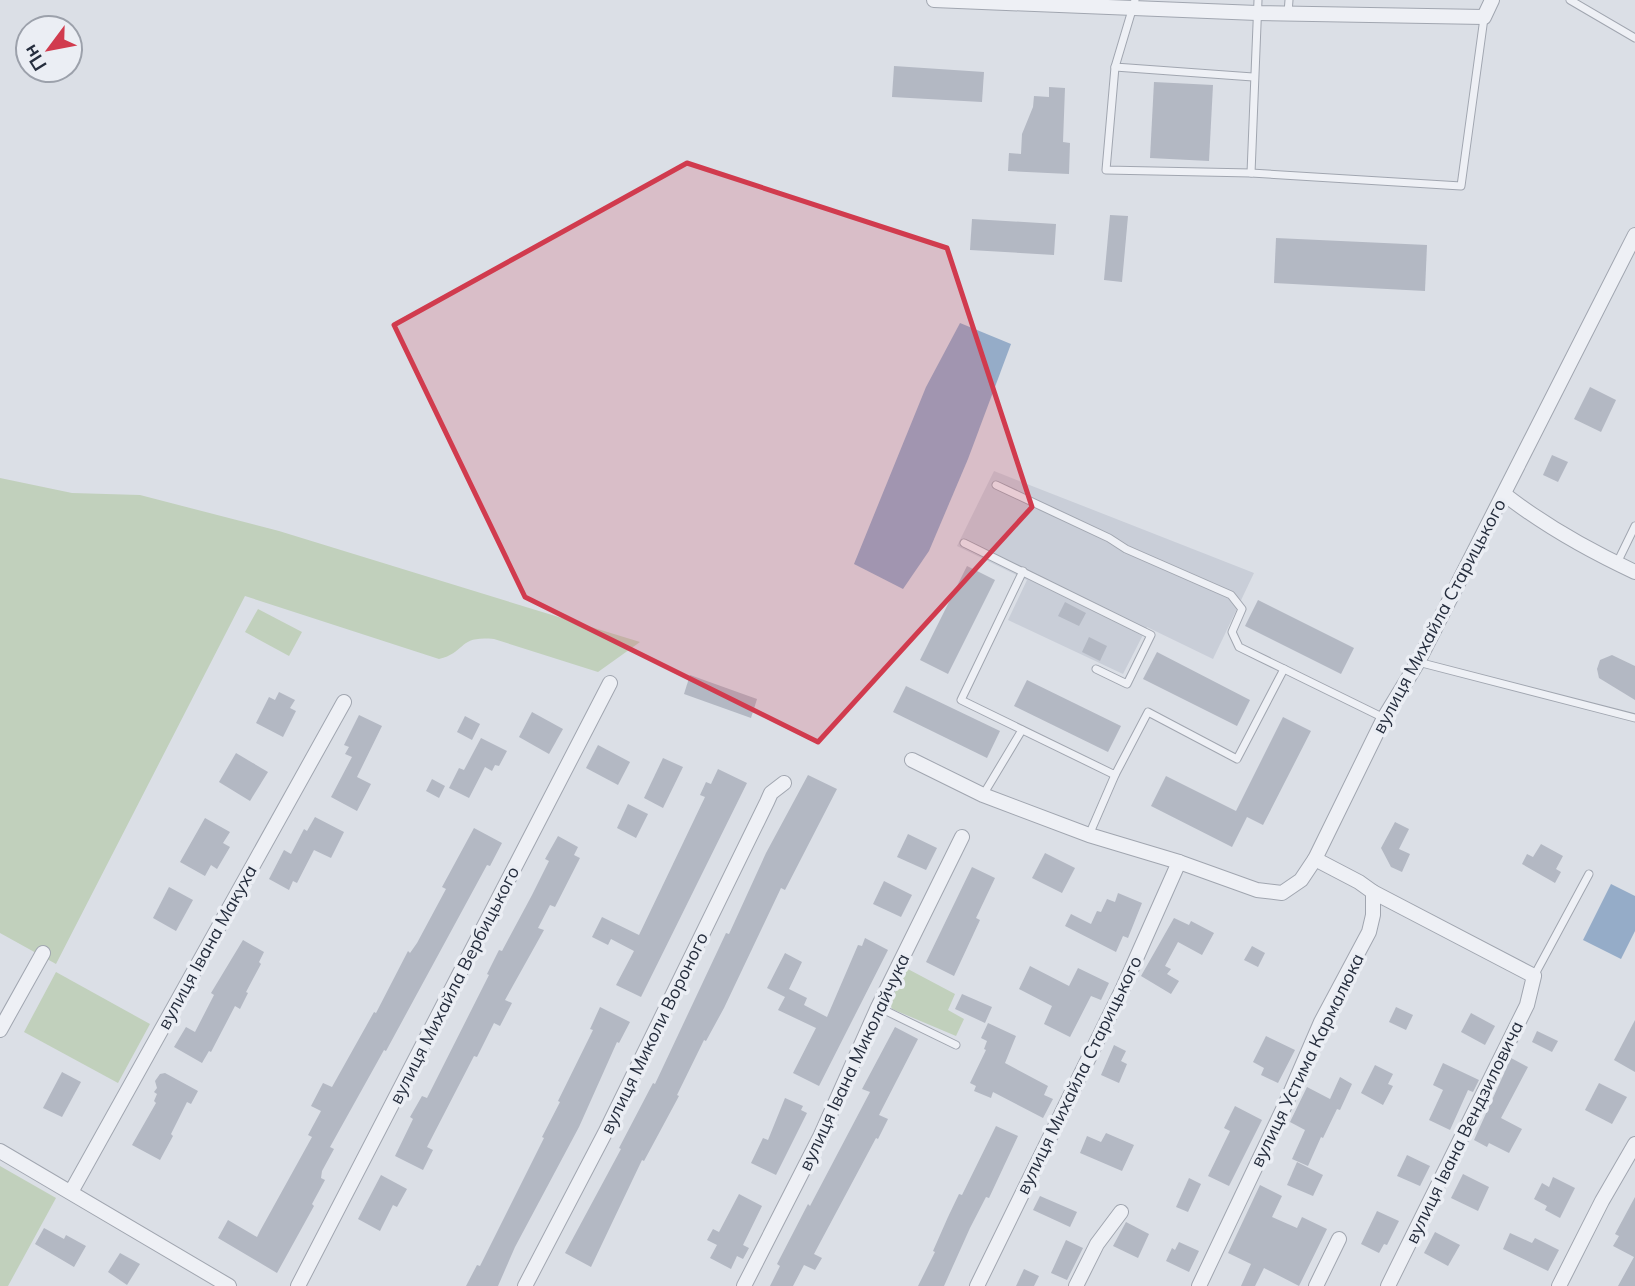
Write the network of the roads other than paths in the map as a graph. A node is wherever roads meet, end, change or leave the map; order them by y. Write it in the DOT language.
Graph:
graph roads {
  1 [pos="934,0"];
  2 [pos="1492,0"];
  3 [pos="1570,0"];
  4 [pos="1134,4"];
  5 [pos="1257,6"];
  6 [pos="1289,6"];
  7 [pos="1484,17"];
  8 [pos="1635,38"];
  9 [pos="1115,67"];
  10 [pos="1253,77"];
  11 [pos="1251,173"];
  12 [pos="1635,235"];
  13 [pos="996,485"];
  14 [pos="1504,494"];
  15 [pos="1635,526"];
  16 [pos="964,543"];
  17 [pos="1617,564"];
  18 [pos="1023,571"];
  19 [pos="1635,572"];
  20 [pos="1418,662"];
  21 [pos="1096,669"];
  22 [pos="1284,669"];
  23 [pos="610,683"];
  24 [pos="344,702"];
  25 [pos="1384,718"];
  26 [pos="1635,718"];
  27 [pos="1022,730"];
  28 [pos="912,760"];
  29 [pos="1115,775"];
  30 [pos="784,783"];
  31 [pos="983,795"];
  32 [pos="1089,835"];
  33 [pos="962,837"];
  34 [pos="1315,859"];
  35 [pos="1179,862"];
  36 [pos="1589,874"];
  37 [pos="1373,892"];
  38 [pos="43,953"];
  39 [pos="1534,976"];
  40 [pos="878,1007"];
  41 [pos="0,1030"];
  42 [pos="956,1045"];
  43 [pos="1635,1144"];
  44 [pos="0,1151"];
  45 [pos="71,1192"];
  46 [pos="1121,1212"];
  47 [pos="1339,1239"];
  48 [pos="229,1286"];
  49 [pos="298,1286"];
  50 [pos="525,1286"];
  51 [pos="744,1286"];
  52 [pos="976,1286"];
  53 [pos="1076,1286"];
  54 [pos="1199,1286"];
  55 [pos="1315,1286"];
  56 [pos="1388,1286"];
  57 [pos="1559,1286"];
  1 -- 4 [label="street"];
  2 -- 7 [label="street"];
  3 -- 8 [label="lane"];
  4 -- 5 [label="street"];
  4 -- 9 [label="lane"];
  5 -- 6 [label="street"];
  5 -- 10 [label="lane"];
  6 -- 7 [label="street"];
  7 -- 11 [label="lane"];
  9 -- 10 [label="lane"];
  9 -- 11 [label="lane"];
  10 -- 11 [label="lane"];
  12 -- 14 [label="street, вулиця Михайла Старицького"];
  13 -- 22 [label="lane"];
  14 -- 17 [label="street"];
  14 -- 20 [label="street, вулиця Михайла Старицького"];
  15 -- 17 [label="lane"];
  16 -- 18 [label="lane"];
  17 -- 19 [label="street"];
  18 -- 21 [label="lane"];
  18 -- 27 [label="lane"];
  20 -- 25 [label="street, вулиця Михайла Старицького"];
  20 -- 26 [label="lane"];
  22 -- 25 [label="lane"];
  22 -- 29 [label="lane"];
  23 -- 49 [label="street, вулиця Михайла Вербицького"];
  24 -- 45 [label="street, вулиця Івана Макуха"];
  25 -- 34 [label="street, вулиця Михайла Старицького"];
  27 -- 29 [label="lane"];
  27 -- 31 [label="lane"];
  28 -- 31 [label="street, вулиця Михайла Старицького"];
  29 -- 32 [label="lane"];
  30 -- 50 [label="street, вулиця Миколи Вороного"];
  31 -- 32 [label="street, вулиця Михайла Старицького"];
  32 -- 35 [label="street, вулиця Михайла Старицького"];
  33 -- 40 [label="street, вулиця Івана Миколайчука"];
  34 -- 35 [label="street, вулиця Михайла Старицького"];
  34 -- 37 [label="street"];
  35 -- 52 [label="street, вулиця Михайла Старицького"];
  36 -- 39 [label="lane"];
  37 -- 39 [label="street"];
  37 -- 54 [label="street, вулиця Устима Кармалюка"];
  38 -- 41 [label="street"];
  39 -- 56 [label="street, вулиця Івана Вендзиловича"];
  40 -- 42 [label="lane"];
  40 -- 51 [label="street, вулиця Івана Миколайчука"];
  43 -- 57 [label="street"];
  44 -- 45 [label="street"];
  45 -- 48 [label="street"];
  46 -- 53 [label="street"];
  47 -- 55 [label="street"];
}
